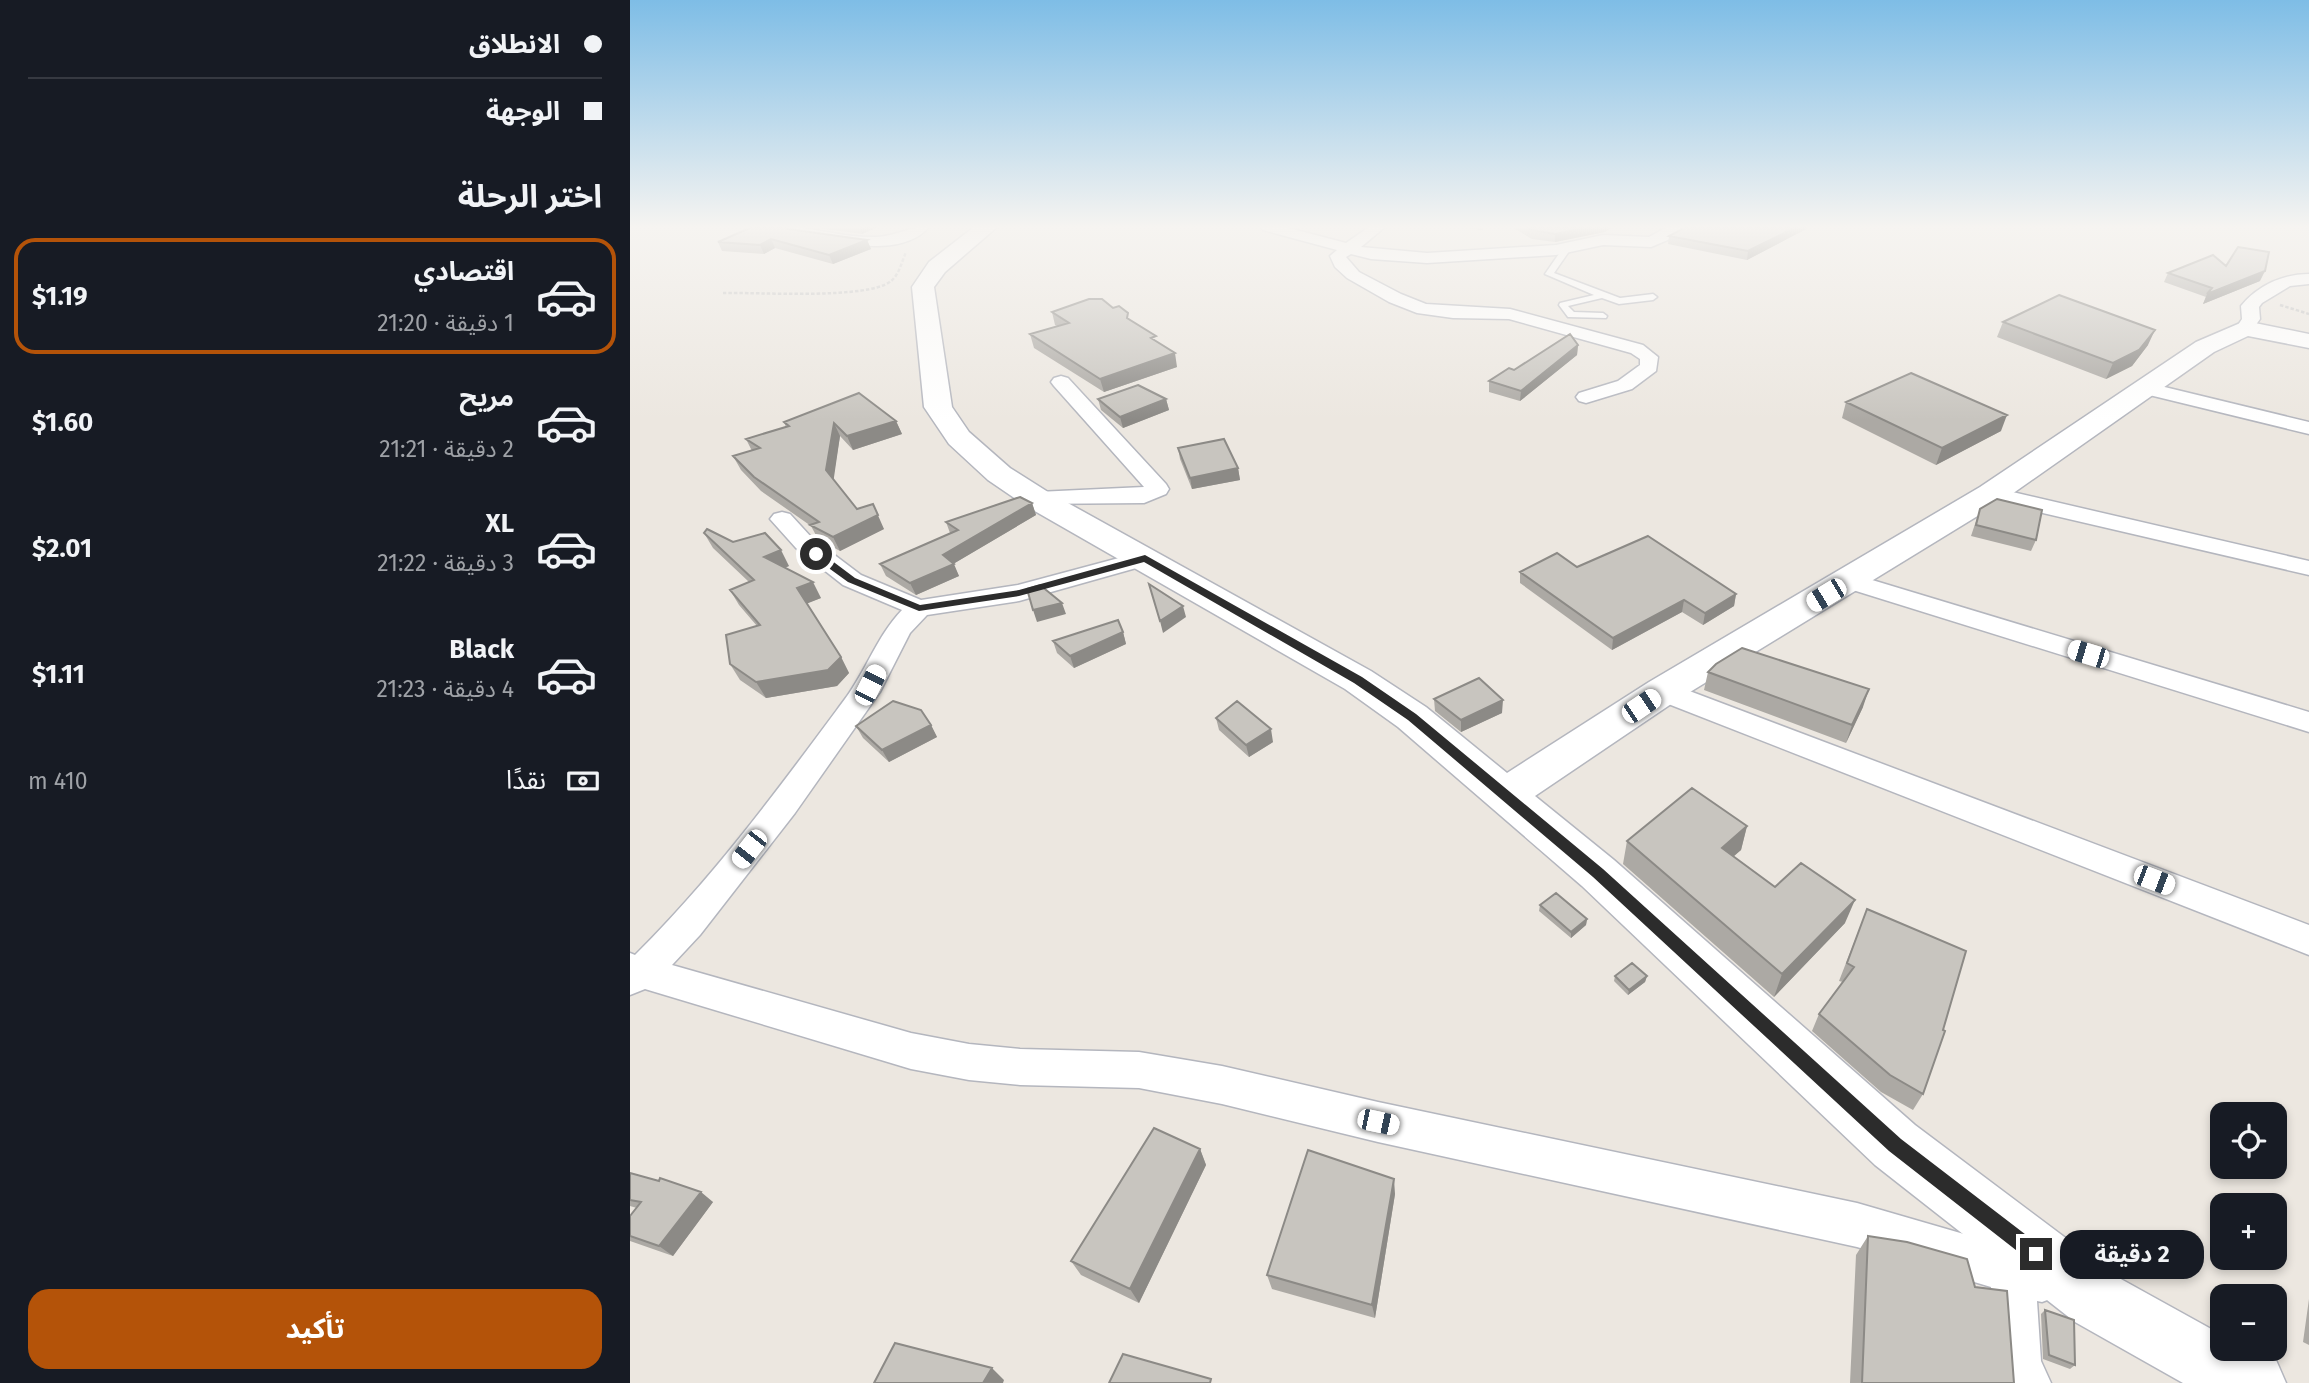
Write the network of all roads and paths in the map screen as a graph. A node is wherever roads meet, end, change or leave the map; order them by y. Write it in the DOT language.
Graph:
graph roads {
  1 [pos="736,292"];
  2 [pos="811,292"];
  3 [pos="834,292"];
  4 [pos="923,292"];
  5 [pos="1385,292"];
  6 [pos="1594,292"];
  7 [pos="2268,292"];
  8 [pos="723,293"];
  9 [pos="1603,295"];
  10 [pos="1653,298"];
  11 [pos="1603,316"];
  12 [pos="2245,328"];
  13 [pos="2309,341"];
  14 [pos="1061,382"];
  15 [pos="2144,388"];
  16 [pos="1586,397"];
  17 [pos="2309,428"];
  18 [pos="1990,494"];
  19 [pos="1037,499"];
  20 [pos="782,519"];
  21 [pos="1145,558"];
  22 [pos="2309,568"];
  23 [pos="1849,581"];
  24 [pos="919,608"];
  25 [pos="1663,691"];
  26 [pos="2309,722"];
  27 [pos="1506,794"];
  28 [pos="2309,940"];
  29 [pos="634,973"];
  30 [pos="2012,1270"];
  31 [pos="2097,1300"];
  32 [pos="2027,1383"];
  33 [pos="2253,1383"];
  1 -- 8 [label="path"];
  2 -- 3 [label="path"];
  4 -- 19 [label="street"];
  5 -- 16 [label="street"];
  6 -- 9 [label="lane"];
  7 -- 12 [label="street"];
  9 -- 10 [label="lane"];
  9 -- 11 [label="lane"];
  12 -- 13 [label="street"];
  12 -- 15 [label="street"];
  14 -- 19 [label="street"];
  15 -- 17 [label="street"];
  15 -- 18 [label="street"];
  18 -- 22 [label="street"];
  18 -- 23 [label="street"];
  19 -- 21 [label="street"];
  20 -- 24 [label="street"];
  21 -- 24 [label="street"];
  21 -- 27 [label="street"];
  23 -- 25 [label="street"];
  23 -- 26 [label="street"];
  24 -- 29 [label="street"];
  25 -- 27 [label="street"];
  25 -- 28 [label="street"];
  27 -- 31 [label="street"];
  29 -- 30 [label="street"];
  30 -- 31 [label="street"];
  30 -- 32 [label="street"];
  31 -- 33 [label="street"];
}
